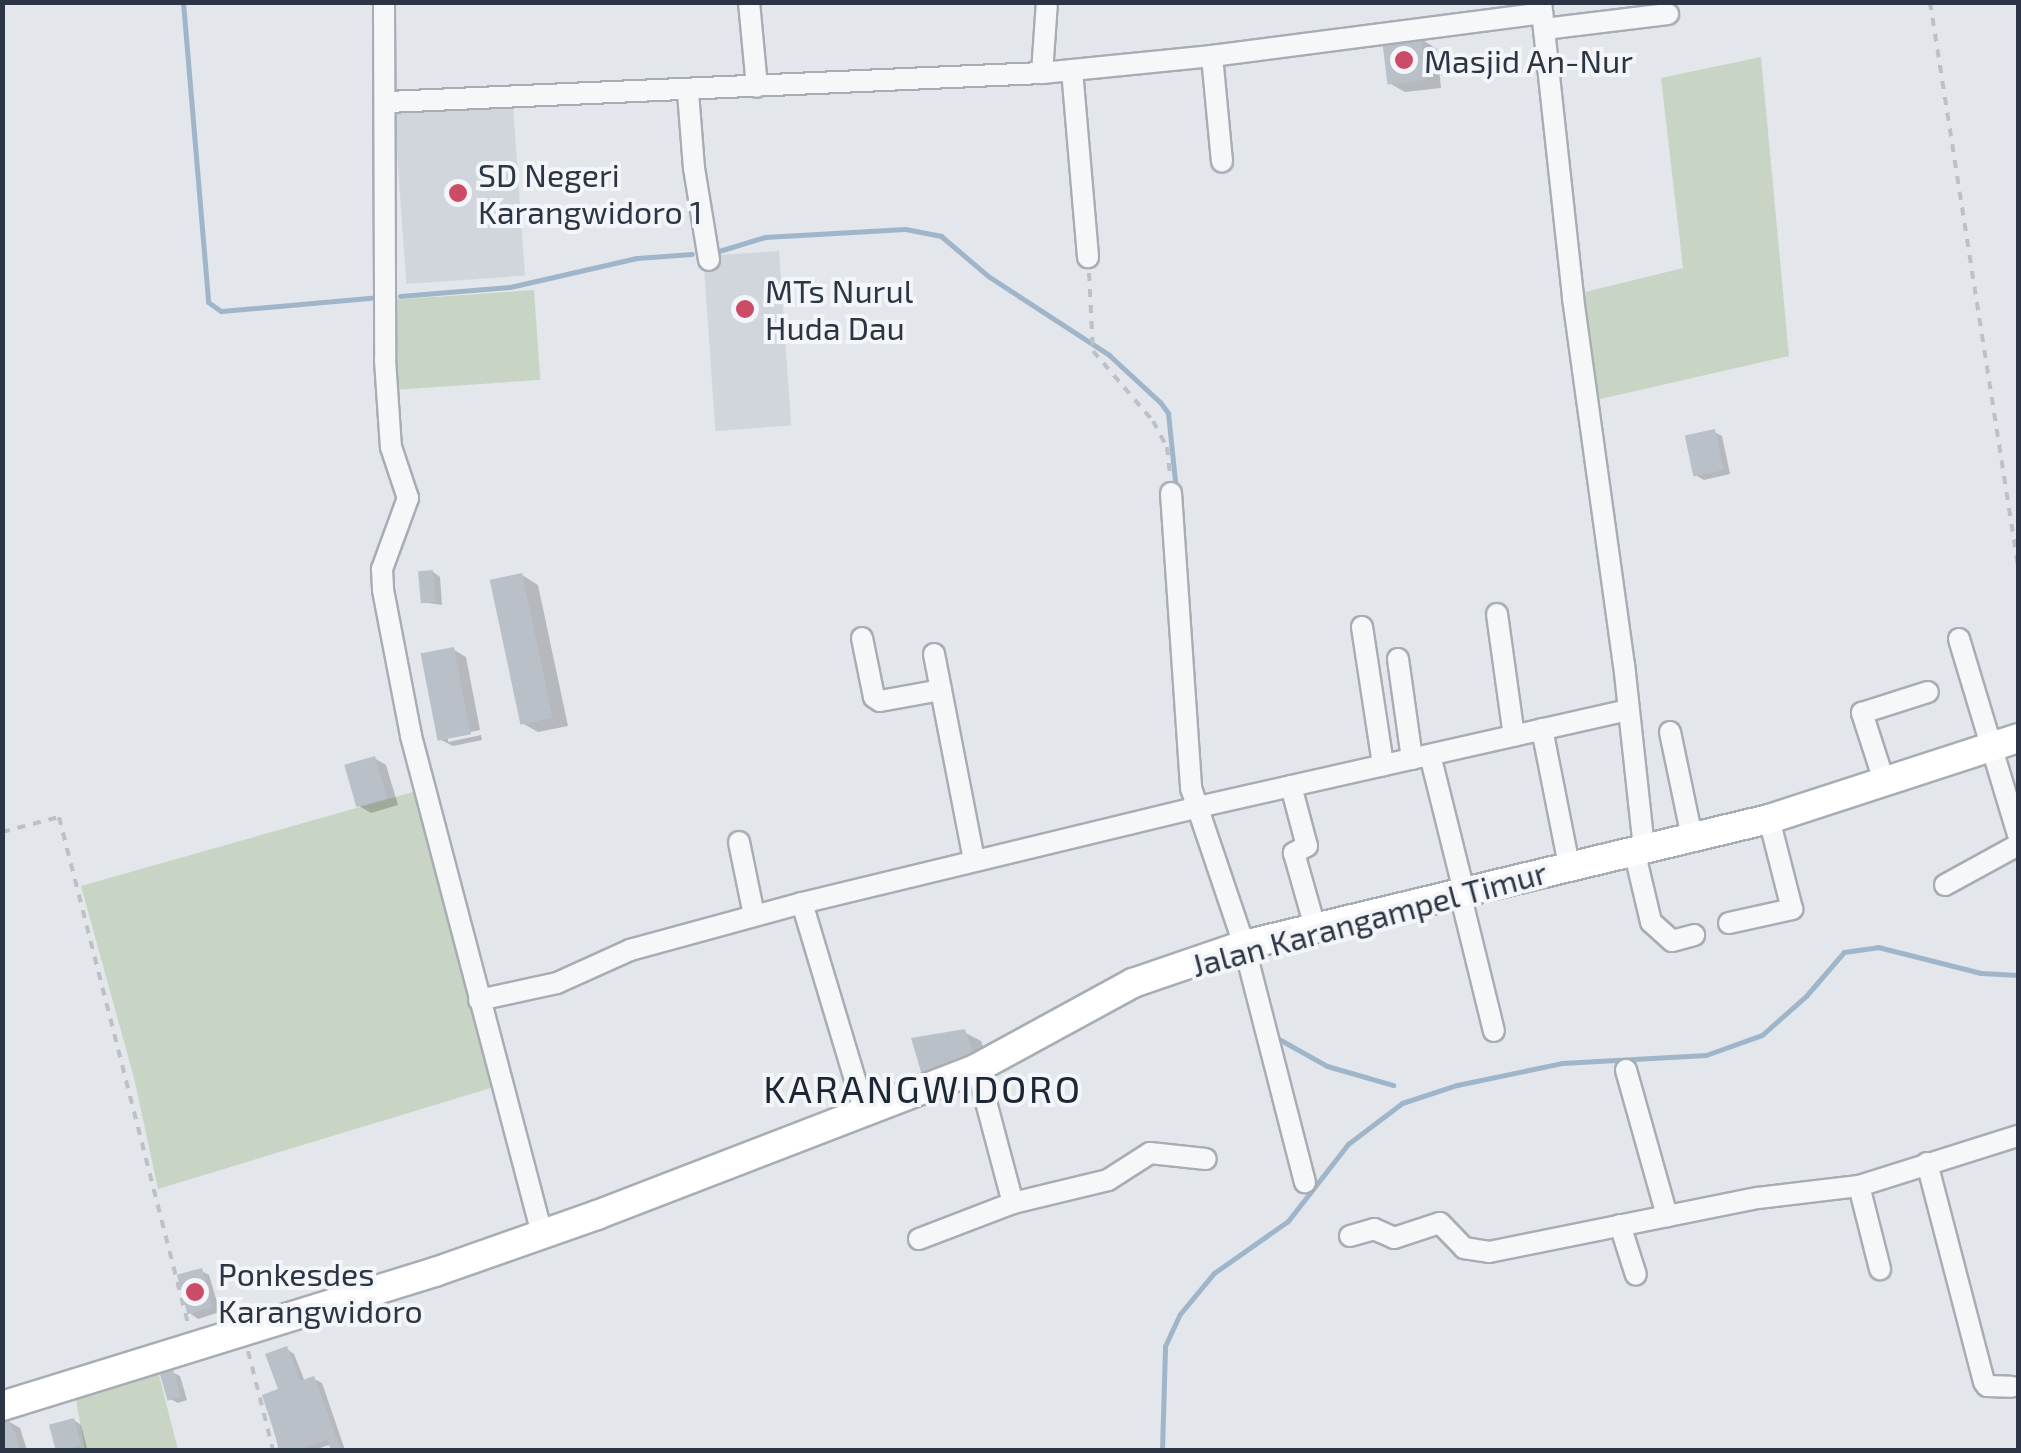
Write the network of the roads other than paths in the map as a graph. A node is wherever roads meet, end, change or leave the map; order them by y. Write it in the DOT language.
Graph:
graph roads {
  1 [pos="384,2"];
  2 [pos="749,2"];
  3 [pos="1047,2"];
  4 [pos="1542,14"];
  5 [pos="1668,14"];
  6 [pos="1212,56"];
  7 [pos="1072,70"];
  8 [pos="1042,73"];
  9 [pos="757,88"];
  10 [pos="688,92"];
  11 [pos="388,102"];
  12 [pos="1222,162"];
  13 [pos="1088,257"];
  14 [pos="709,260"];
  15 [pos="1171,492"];
  16 [pos="1497,614"];
  17 [pos="1362,628"];
  18 [pos="862,638"];
  19 [pos="1960,639"];
  20 [pos="934,654"];
  21 [pos="1398,659"];
  22 [pos="941,690"];
  23 [pos="1928,692"];
  24 [pos="1628,710"];
  25 [pos="1542,730"];
  26 [pos="1670,732"];
  27 [pos="1514,736"];
  28 [pos="2006,742"];
  29 [pos="1421,757"];
  30 [pos="1382,766"];
  31 [pos="1884,784"];
  32 [pos="1291,786"];
  33 [pos="1198,806"];
  34 [pos="1769,819"];
  35 [pos="2018,834"];
  36 [pos="1692,837"];
  37 [pos="739,842"];
  38 [pos="2018,845"];
  39 [pos="1639,849"];
  40 [pos="974,860"];
  41 [pos="1569,865"];
  42 [pos="1945,884"];
  43 [pos="1462,892"];
  44 [pos="802,903"];
  45 [pos="754,915"];
  46 [pos="1728,923"];
  47 [pos="1315,926"];
  48 [pos="1694,934"];
  49 [pos="1244,945"];
  50 [pos="479,1000"];
  51 [pos="1494,1032"];
  52 [pos="978,1068"];
  53 [pos="1626,1070"];
  54 [pos="864,1110"];
  55 [pos="2018,1136"];
  56 [pos="1206,1160"];
  57 [pos="1928,1163"];
  58 [pos="1304,1182"];
  59 [pos="1860,1186"];
  60 [pos="1013,1203"];
  61 [pos="1667,1216"];
  62 [pos="1620,1225"];
  63 [pos="542,1234"];
  64 [pos="1350,1236"];
  65 [pos="919,1239"];
  66 [pos="1880,1269"];
  67 [pos="1636,1275"];
  68 [pos="2012,1387"];
  69 [pos="2,1406"];
  1 -- 11 [label="street"];
  2 -- 9 [label="street"];
  3 -- 8 [label="street"];
  4 -- 5 [label="street"];
  4 -- 6 [label="street"];
  4 -- 24 [label="street"];
  6 -- 7 [label="street"];
  6 -- 12 [label="street"];
  7 -- 8 [label="street"];
  7 -- 13 [label="street"];
  8 -- 9 [label="street"];
  9 -- 10 [label="street"];
  10 -- 11 [label="street"];
  10 -- 14 [label="street"];
  11 -- 50 [label="street"];
  15 -- 33 [label="street"];
  16 -- 27 [label="street"];
  17 -- 30 [label="street"];
  18 -- 22 [label="street"];
  19 -- 28 [label="street"];
  20 -- 22 [label="street"];
  21 -- 29 [label="street"];
  22 -- 40 [label="street"];
  23 -- 31 [label="street"];
  24 -- 25 [label="street"];
  24 -- 39 [label="street"];
  25 -- 27 [label="street"];
  25 -- 41 [label="street"];
  26 -- 36 [label="street"];
  27 -- 29 [label="street"];
  28 -- 31 [label="street, Jalan Karangampel Timur"];
  28 -- 35 [label="street"];
  29 -- 30 [label="street"];
  29 -- 43 [label="street"];
  30 -- 32 [label="street"];
  31 -- 34 [label="street, Jalan Karangampel Timur"];
  32 -- 33 [label="street"];
  32 -- 47 [label="street"];
  33 -- 40 [label="street"];
  33 -- 49 [label="street"];
  34 -- 36 [label="street, Jalan Karangampel Timur"];
  34 -- 46 [label="street"];
  36 -- 39 [label="street, Jalan Karangampel Timur"];
  37 -- 45 [label="street"];
  38 -- 42 [label="street"];
  39 -- 41 [label="street, Jalan Karangampel Timur"];
  39 -- 48 [label="street"];
  40 -- 44 [label="street"];
  41 -- 43 [label="street, Jalan Karangampel Timur"];
  43 -- 47 [label="street, Jalan Karangampel Timur"];
  43 -- 51 [label="street"];
  44 -- 45 [label="street"];
  44 -- 54 [label="street"];
  45 -- 50 [label="street"];
  47 -- 49 [label="street, Jalan Karangampel Timur"];
  49 -- 52 [label="street, Jalan Karangampel Timur"];
  49 -- 58 [label="street"];
  50 -- 63 [label="street"];
  52 -- 54 [label="street, Jalan Karangampel Timur"];
  52 -- 60 [label="street"];
  53 -- 61 [label="street"];
  54 -- 63 [label="street, Jalan Karangampel Timur"];
  55 -- 57 [label="street"];
  56 -- 60 [label="street"];
  57 -- 59 [label="street"];
  57 -- 68 [label="street"];
  59 -- 61 [label="street"];
  59 -- 66 [label="street"];
  60 -- 65 [label="street"];
  61 -- 62 [label="street"];
  62 -- 64 [label="street"];
  62 -- 67 [label="street"];
  63 -- 69 [label="street, Jalan Karangampel Timur"];
}
